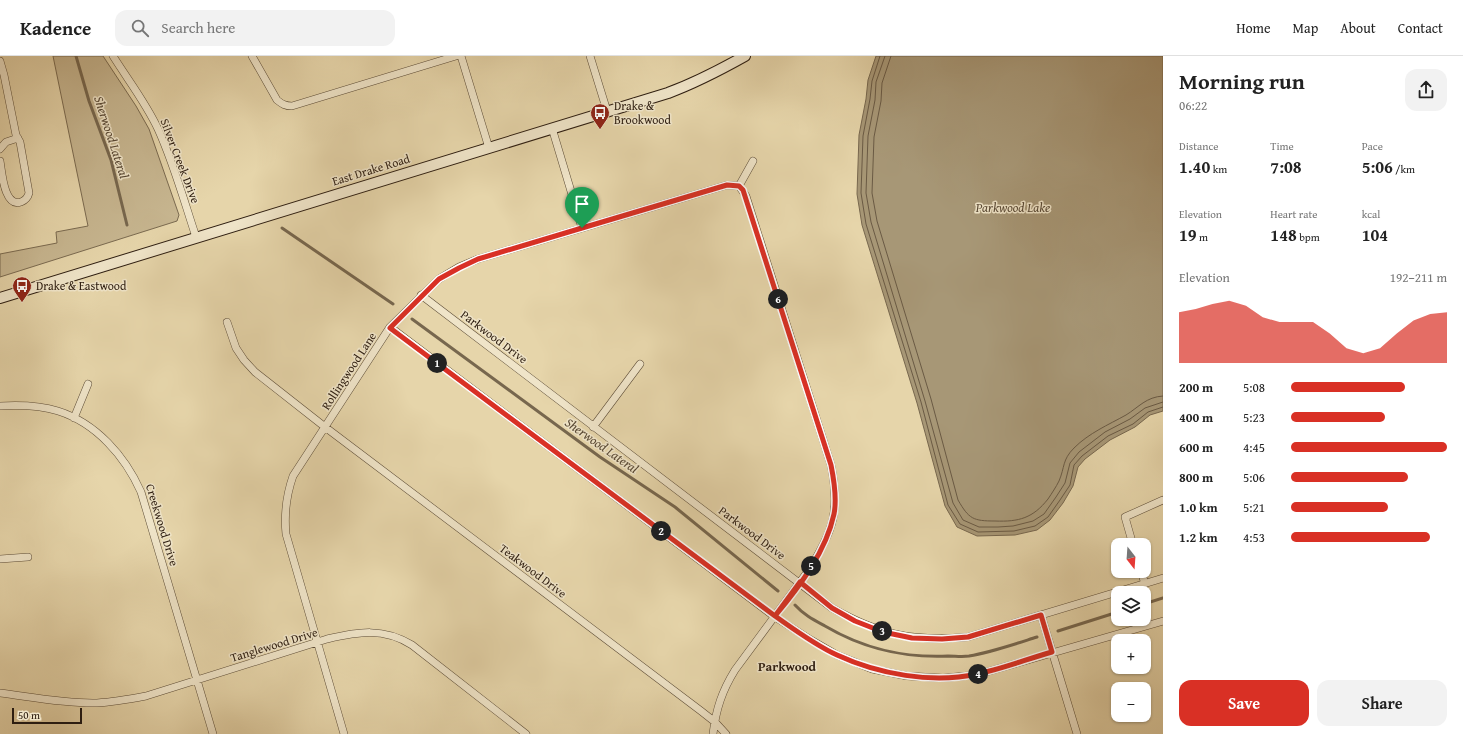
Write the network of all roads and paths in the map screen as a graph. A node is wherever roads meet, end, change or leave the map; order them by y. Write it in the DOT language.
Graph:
graph roads {
  1 [pos="113,56"];
  2 [pos="252,56"];
  3 [pos="456,56"];
  4 [pos="461,56"];
  5 [pos="590,56"];
  6 [pos="745,56"];
  7 [pos="0,61"];
  8 [pos="607,111"];
  9 [pos="552,128"];
  10 [pos="18,138"];
  11 [pos="489,148"];
  12 [pos="0,149"];
  13 [pos="753,160"];
  14 [pos="0,161"];
  15 [pos="739,186"];
  16 [pos="582,228"];
  17 [pos="196,237"];
  18 [pos="421,295"];
  19 [pos="0,298"];
  20 [pos="227,322"];
  21 [pos="390,328"];
  22 [pos="640,364"];
  23 [pos="88,384"];
  24 [pos="0,406"];
  25 [pos="74,418"];
  26 [pos="325,427"];
  27 [pos="593,427"];
  28 [pos="1163,500"];
  29 [pos="1132,538"];
  30 [pos="28,557"];
  31 [pos="0,559"];
  32 [pos="1143,578"];
  33 [pos="1163,578"];
  34 [pos="800,582"];
  35 [pos="1145,584"];
  36 [pos="1041,615"];
  37 [pos="775,616"];
  38 [pos="1163,621"];
  39 [pos="317,642"];
  40 [pos="1052,652"];
  41 [pos="197,680"];
  42 [pos="0,693"];
  43 [pos="715,722"];
  44 [pos="213,734"];
  45 [pos="344,734"];
  46 [pos="526,734"];
  47 [pos="713,734"];
  48 [pos="726,734"];
  49 [pos="1077,734"];
  1 -- 17 [label="street, Silver Creek Drive"];
  2 -- 3 [label="street"];
  4 -- 11 [label="street"];
  5 -- 8 [label="street"];
  6 -- 8 [label="main road, East Drake Road"];
  7 -- 10 [label="street"];
  8 -- 9 [label="main road, East Drake Road"];
  9 -- 11 [label="main road, East Drake Road"];
  9 -- 16 [label="street"];
  10 -- 12 [label="street"];
  10 -- 14 [label="street"];
  11 -- 17 [label="main road, East Drake Road"];
  13 -- 15 [label="street"];
  15 -- 16 [label="street, Rollingwood Lane"];
  15 -- 34 [label="street"];
  16 -- 18 [label="street, Rollingwood Lane"];
  17 -- 19 [label="main road, East Drake Road"];
  18 -- 21 [label="street, Rollingwood Lane"];
  18 -- 27 [label="street, Parkwood Drive"];
  20 -- 26 [label="street, Teakwood Drive"];
  21 -- 26 [label="street, Rollingwood Lane"];
  21 -- 37 [label="street"];
  22 -- 27 [label="street"];
  23 -- 25 [label="street"];
  24 -- 25 [label="street, Creekwood Drive"];
  25 -- 41 [label="street, Creekwood Drive"];
  26 -- 39 [label="street, Rollingwood Lane"];
  26 -- 43 [label="street, Teakwood Drive"];
  27 -- 34 [label="street, Parkwood Drive"];
  28 -- 29 [label="street"];
  30 -- 31 [label="street"];
  32 -- 35 [label="street"];
  33 -- 35 [label="street, Parkwood Drive"];
  34 -- 36 [label="street, Parkwood Drive"];
  34 -- 37 [label="street"];
  35 -- 36 [label="street, Parkwood Drive"];
  36 -- 40 [label="street"];
  37 -- 40 [label="street"];
  37 -- 43 [label="street"];
  38 -- 40 [label="street"];
  39 -- 41 [label="street, Tanglewood Drive"];
  39 -- 45 [label="street, Rollingwood Lane"];
  39 -- 46 [label="street, Tanglewood Drive"];
  40 -- 49 [label="street"];
  41 -- 42 [label="street, Tanglewood Drive"];
  41 -- 44 [label="street, Creekwood Drive"];
  43 -- 47 [label="street"];
  43 -- 48 [label="street, Teakwood Drive"];
}
